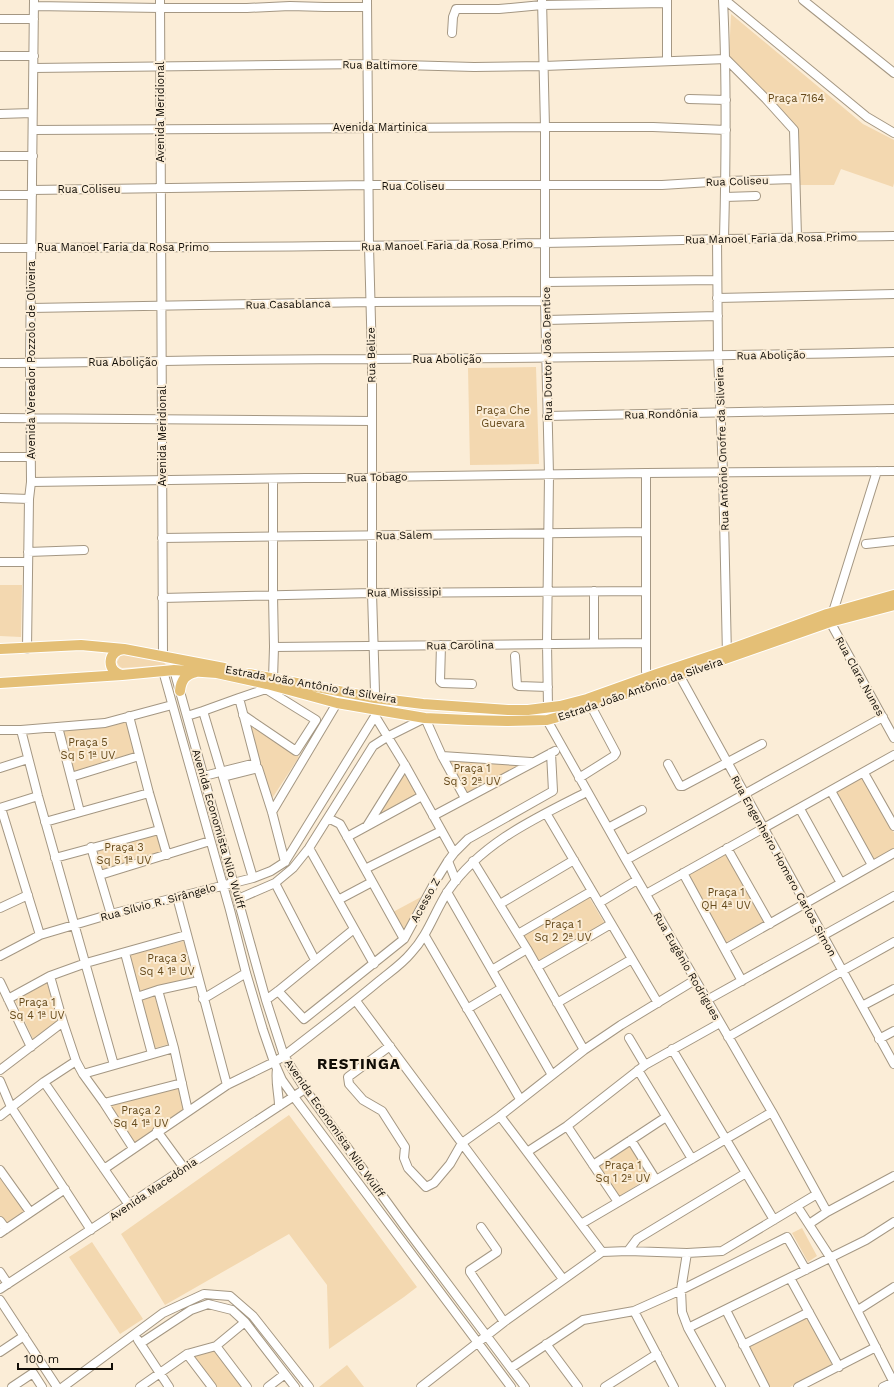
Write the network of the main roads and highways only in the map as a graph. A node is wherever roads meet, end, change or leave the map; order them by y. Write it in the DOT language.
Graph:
graph roads {
  1 [pos="894,595"];
  2 [pos="894,605"];
  3 [pos="830,616"];
  4 [pos="124,649"];
  5 [pos="0,650"];
  6 [pos="163,656"];
  7 [pos="174,670"];
  8 [pos="196,672"];
  9 [pos="122,675"];
  10 [pos="659,678"];
  11 [pos="0,683"];
  12 [pos="269,684"];
  13 [pos="631,688"];
  14 [pos="180,691"];
  15 [pos="423,704"];
  16 [pos="528,710"];
  17 [pos="378,713"];
  18 [pos="547,720"];
  1 -- 3 [label="main road, Estrada João Antônio da Silveira"];
  2 -- 3 [label="main road, Estrada João Antônio da Silveira"];
  3 -- 10 [label="main road, Estrada João Antônio da Silveira"];
  4 -- 5 [label="main road, Estrada João Antônio da Silveira"];
  4 -- 6 [label="main road, Estrada João Antônio da Silveira"];
  4 -- 9 [label="main road"];
  6 -- 7 [label="main road"];
  6 -- 12 [label="main road, Estrada João Antônio da Silveira"];
  7 -- 8 [label="main road, Estrada João Antônio da Silveira"];
  7 -- 9 [label="main road, Estrada João Antônio da Silveira"];
  8 -- 12 [label="main road, Estrada João Antônio da Silveira"];
  8 -- 14 [label="main road"];
  9 -- 11 [label="main road, Estrada João Antônio da Silveira"];
  10 -- 13 [label="main road, Estrada João Antônio da Silveira"];
  10 -- 13 [label="main road, Estrada João Antônio da Silveira"];
  12 -- 15 [label="main road, Estrada João Antônio da Silveira"];
  12 -- 17 [label="main road, Estrada João Antônio da Silveira"];
  13 -- 16 [label="main road, Estrada João Antônio da Silveira"];
  13 -- 18 [label="main road, Estrada João Antônio da Silveira"];
  15 -- 16 [label="main road, Estrada João Antônio da Silveira"];
  15 -- 17 [label="main road"];
  16 -- 18 [label="main road"];
  17 -- 18 [label="main road, Estrada João Antônio da Silveira"];
}
